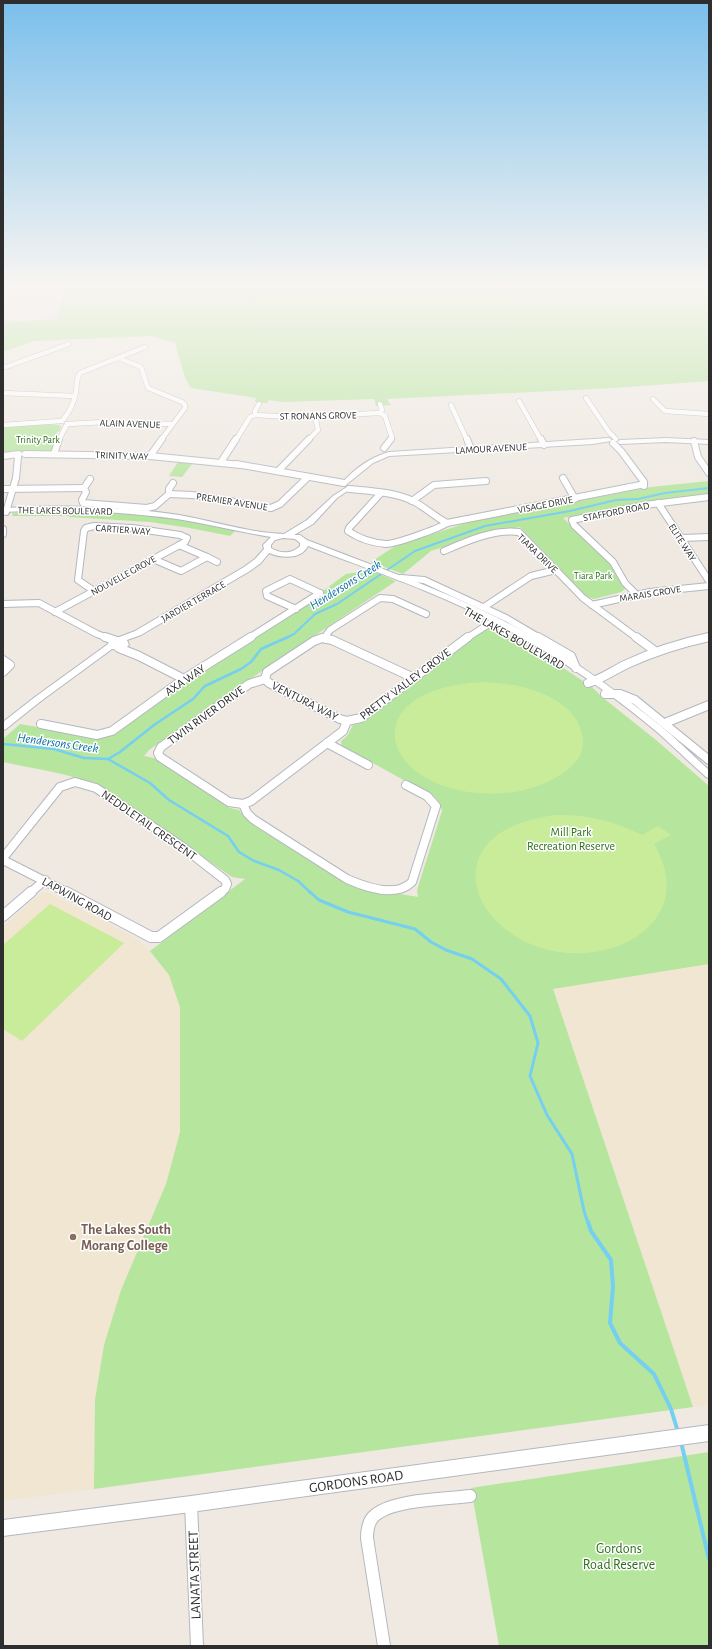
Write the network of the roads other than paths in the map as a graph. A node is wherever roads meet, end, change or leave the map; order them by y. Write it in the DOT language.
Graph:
graph roads {
  1 [pos="14,364"];
  2 [pos="103,364"];
  3 [pos="133,364"];
  4 [pos="3,368"];
  5 [pos="3,393"];
  6 [pos="74,396"];
  7 [pos="586,398"];
  8 [pos="653,399"];
  9 [pos="519,401"];
  10 [pos="259,404"];
  11 [pos="380,404"];
  12 [pos="451,405"];
  13 [pos="68,413"];
  14 [pos="380,414"];
  15 [pos="709,414"];
  16 [pos="255,415"];
  17 [pos="315,416"];
  18 [pos="61,422"];
  19 [pos="68,422"];
  20 [pos="172,424"];
  21 [pos="3,425"];
  22 [pos="62,432"];
  23 [pos="614,440"];
  24 [pos="694,441"];
  25 [pos="709,442"];
  26 [pos="544,445"];
  27 [pos="471,449"];
  28 [pos="386,452"];
  29 [pos="54,454"];
  30 [pos="3,456"];
  31 [pos="18,456"];
  32 [pos="25,456"];
  33 [pos="150,456"];
  34 [pos="221,461"];
  35 [pos="19,466"];
  36 [pos="278,472"];
  37 [pos="709,473"];
  38 [pos="308,478"];
  39 [pos="563,478"];
  40 [pos="90,479"];
  41 [pos="486,481"];
  42 [pos="173,483"];
  43 [pos="346,486"];
  44 [pos="14,488"];
  45 [pos="84,488"];
  46 [pos="3,489"];
  47 [pos="381,493"];
  48 [pos="169,494"];
  49 [pos="709,497"];
  50 [pos="575,499"];
  51 [pos="412,501"];
  52 [pos="658,503"];
  53 [pos="7,511"];
  54 [pos="310,522"];
  55 [pos="447,524"];
  56 [pos="3,529"];
  57 [pos="240,529"];
  58 [pos="3,534"];
  59 [pos="284,536"];
  60 [pos="186,537"];
  61 [pos="709,537"];
  62 [pos="681,538"];
  63 [pos="302,540"];
  64 [pos="179,545"];
  65 [pos="268,546"];
  66 [pos="295,553"];
  67 [pos="451,554"];
  68 [pos="283,555"];
  69 [pos="336,555"];
  70 [pos="207,557"];
  71 [pos="153,559"];
  72 [pos="217,562"];
  73 [pos="247,569"];
  74 [pos="556,570"];
  75 [pos="401,578"];
  76 [pos="709,581"];
  77 [pos="709,586"];
  78 [pos="94,591"];
  79 [pos="635,593"];
  80 [pos="3,604"];
  81 [pos="592,605"];
  82 [pos="484,607"];
  83 [pos="296,609"];
  84 [pos="55,612"];
  85 [pos="426,614"];
  86 [pos="492,622"];
  87 [pos="709,637"];
  88 [pos="324,638"];
  89 [pos="118,645"];
  90 [pos="655,652"];
  91 [pos="3,660"];
  92 [pos="576,668"];
  93 [pos="3,672"];
  94 [pos="414,678"];
  95 [pos="184,679"];
  96 [pos="265,679"];
  97 [pos="592,681"];
  98 [pos="608,693"];
  99 [pos="709,706"];
  100 [pos="348,721"];
  101 [pos="665,723"];
  102 [pos="41,724"];
  103 [pos="3,727"];
  104 [pos="327,743"];
  105 [pos="709,760"];
  106 [pos="368,765"];
  107 [pos="709,775"];
  108 [pos="406,785"];
  109 [pos="243,804"];
  110 [pos="3,859"];
  111 [pos="45,880"];
  112 [pos="3,916"];
  113 [pos="151,937"];
  114 [pos="709,1433"];
  115 [pos="470,1496"];
  116 [pos="191,1504"];
  117 [pos="3,1528"];
  118 [pos="197,1646"];
  119 [pos="384,1646"];
  1 -- 4 [label="street"];
  2 -- 6 [label="street"];
  3 -- 20 [label="street"];
  5 -- 6 [label="street"];
  6 -- 13 [label="street"];
  7 -- 23 [label="street"];
  8 -- 15 [label="street"];
  9 -- 26 [label="street"];
  10 -- 16 [label="street"];
  11 -- 14 [label="street"];
  12 -- 27 [label="street"];
  13 -- 18 [label="street"];
  13 -- 19 [label="street"];
  14 -- 17 [label="street, ST RONANS GROVE"];
  14 -- 28 [label="street"];
  16 -- 17 [label="street, ST RONANS GROVE"];
  16 -- 34 [label="street"];
  17 -- 36 [label="street"];
  18 -- 19 [label="street, ALAIN AVENUE"];
  18 -- 21 [label="street"];
  18 -- 22 [label="street"];
  19 -- 20 [label="street, ALAIN AVENUE"];
  19 -- 22 [label="street"];
  20 -- 33 [label="street"];
  22 -- 29 [label="street"];
  23 -- 24 [label="street, LAMOUR AVENUE"];
  23 -- 26 [label="street, LAMOUR AVENUE"];
  23 -- 50 [label="street, VISAGE DRIVE"];
  24 -- 25 [label="street, LAMOUR AVENUE"];
  24 -- 37 [label="street"];
  26 -- 27 [label="street, LAMOUR AVENUE"];
  27 -- 28 [label="street, LAMOUR AVENUE"];
  28 -- 43 [label="street"];
  29 -- 32 [label="street, TRINITY WAY"];
  29 -- 33 [label="street, TRINITY WAY"];
  30 -- 31 [label="street"];
  31 -- 32 [label="street, TRINITY WAY"];
  31 -- 35 [label="street"];
  32 -- 35 [label="street"];
  33 -- 34 [label="street, TRINITY WAY"];
  34 -- 36 [label="street, TRINITY WAY"];
  35 -- 44 [label="street"];
  36 -- 38 [label="street, TRINITY WAY"];
  38 -- 43 [label="street, TRINITY WAY"];
  38 -- 48 [label="street, PREMIER AVENUE"];
  39 -- 50 [label="street"];
  40 -- 45 [label="street"];
  41 -- 51 [label="street"];
  42 -- 48 [label="street"];
  43 -- 47 [label="street, TRINITY WAY"];
  43 -- 54 [label="street"];
  44 -- 45 [label="street"];
  44 -- 46 [label="street"];
  44 -- 53 [label="street"];
  45 -- 48 [label="street"];
  47 -- 51 [label="street, TRINITY WAY"];
  47 -- 55 [label="street, VISAGE DRIVE"];
  49 -- 52 [label="street, STAFFORD ROAD"];
  50 -- 55 [label="street, VISAGE DRIVE"];
  51 -- 55 [label="street"];
  52 -- 62 [label="street, ELITE WAY"];
  52 -- 79 [label="street, STAFFORD ROAD"];
  53 -- 57 [label="street, THE LAKES BOULEVARD"];
  54 -- 59 [label="street"];
  54 -- 63 [label="street"];
  56 -- 58 [label="street"];
  57 -- 59 [label="street, THE LAKES BOULEVARD"];
  57 -- 65 [label="street, THE LAKES BOULEVARD"];
  59 -- 63 [label="street, THE LAKES BOULEVARD"];
  59 -- 65 [label="street"];
  60 -- 64 [label="street, NOUVELLE GROVE"];
  60 -- 78 [label="street, CARTIER WAY"];
  61 -- 62 [label="street"];
  62 -- 76 [label="street, ELITE WAY"];
  63 -- 66 [label="street"];
  63 -- 69 [label="street, THE LAKES BOULEVARD"];
  64 -- 70 [label="street"];
  64 -- 71 [label="street, NOUVELLE GROVE"];
  65 -- 68 [label="street, THE LAKES BOULEVARD"];
  65 -- 73 [label="street, JARDIER TERRACE"];
  66 -- 68 [label="street, THE LAKES BOULEVARD"];
  66 -- 69 [label="street, THE LAKES BOULEVARD"];
  67 -- 74 [label="street, TIARA DRIVE"];
  68 -- 73 [label="street, JARDIER TERRACE"];
  69 -- 75 [label="street, THE LAKES BOULEVARD"];
  70 -- 71 [label="street"];
  70 -- 72 [label="street"];
  71 -- 78 [label="street, NOUVELLE GROVE"];
  73 -- 89 [label="street, JARDIER TERRACE"];
  74 -- 81 [label="street, TIARA DRIVE"];
  74 -- 82 [label="street"];
  75 -- 82 [label="street, THE LAKES BOULEVARD"];
  75 -- 86 [label="street, THE LAKES BOULEVARD"];
  77 -- 79 [label="street, MARAIS GROVE"];
  78 -- 84 [label="street, NOUVELLE GROVE"];
  79 -- 81 [label="street, MARAIS GROVE"];
  80 -- 84 [label="street"];
  81 -- 90 [label="street, TIARA DRIVE"];
  82 -- 92 [label="street, THE LAKES BOULEVARD"];
  83 -- 83 [label="street, AXA WAY"];
  83 -- 95 [label="street, AXA WAY"];
  84 -- 89 [label="street"];
  85 -- 88 [label="street, TWIN RIVER DRIVE"];
  86 -- 92 [label="street, THE LAKES BOULEVARD"];
  86 -- 94 [label="street, PRETTY VALLEY GROVE"];
  86 -- 97 [label="street, THE LAKES BOULEVARD"];
  87 -- 90 [label="street"];
  88 -- 94 [label="street"];
  88 -- 96 [label="street, TWIN RIVER DRIVE"];
  89 -- 95 [label="street"];
  89 -- 103 [label="street, JARDIER TERRACE"];
  90 -- 97 [label="street"];
  91 -- 93 [label="street"];
  92 -- 97 [label="street, THE LAKES BOULEVARD"];
  94 -- 100 [label="street, PRETTY VALLEY GROVE"];
  95 -- 102 [label="street, AXA WAY"];
  96 -- 100 [label="street, VENTURA WAY"];
  96 -- 109 [label="street, TWIN RIVER DRIVE"];
  97 -- 98 [label="street, THE LAKES BOULEVARD"];
  98 -- 101 [label="street, THE LAKES BOULEVARD"];
  98 -- 107 [label="street, THE LAKES BOULEVARD"];
  99 -- 101 [label="street"];
  100 -- 104 [label="street, PRETTY VALLEY GROVE"];
  101 -- 105 [label="street, THE LAKES BOULEVARD"];
  104 -- 106 [label="street"];
  104 -- 109 [label="street, PRETTY VALLEY GROVE"];
  108 -- 109 [label="street"];
  110 -- 111 [label="street, LAPWING ROAD"];
  110 -- 113 [label="street, NEDDLETAIL CRESCENT"];
  111 -- 112 [label="street"];
  111 -- 113 [label="street, LAPWING ROAD"];
  114 -- 116 [label="street, GORDONS ROAD"];
  115 -- 119 [label="street"];
  116 -- 117 [label="street, GORDONS ROAD"];
  116 -- 118 [label="street, LANATA STREET"];
}
